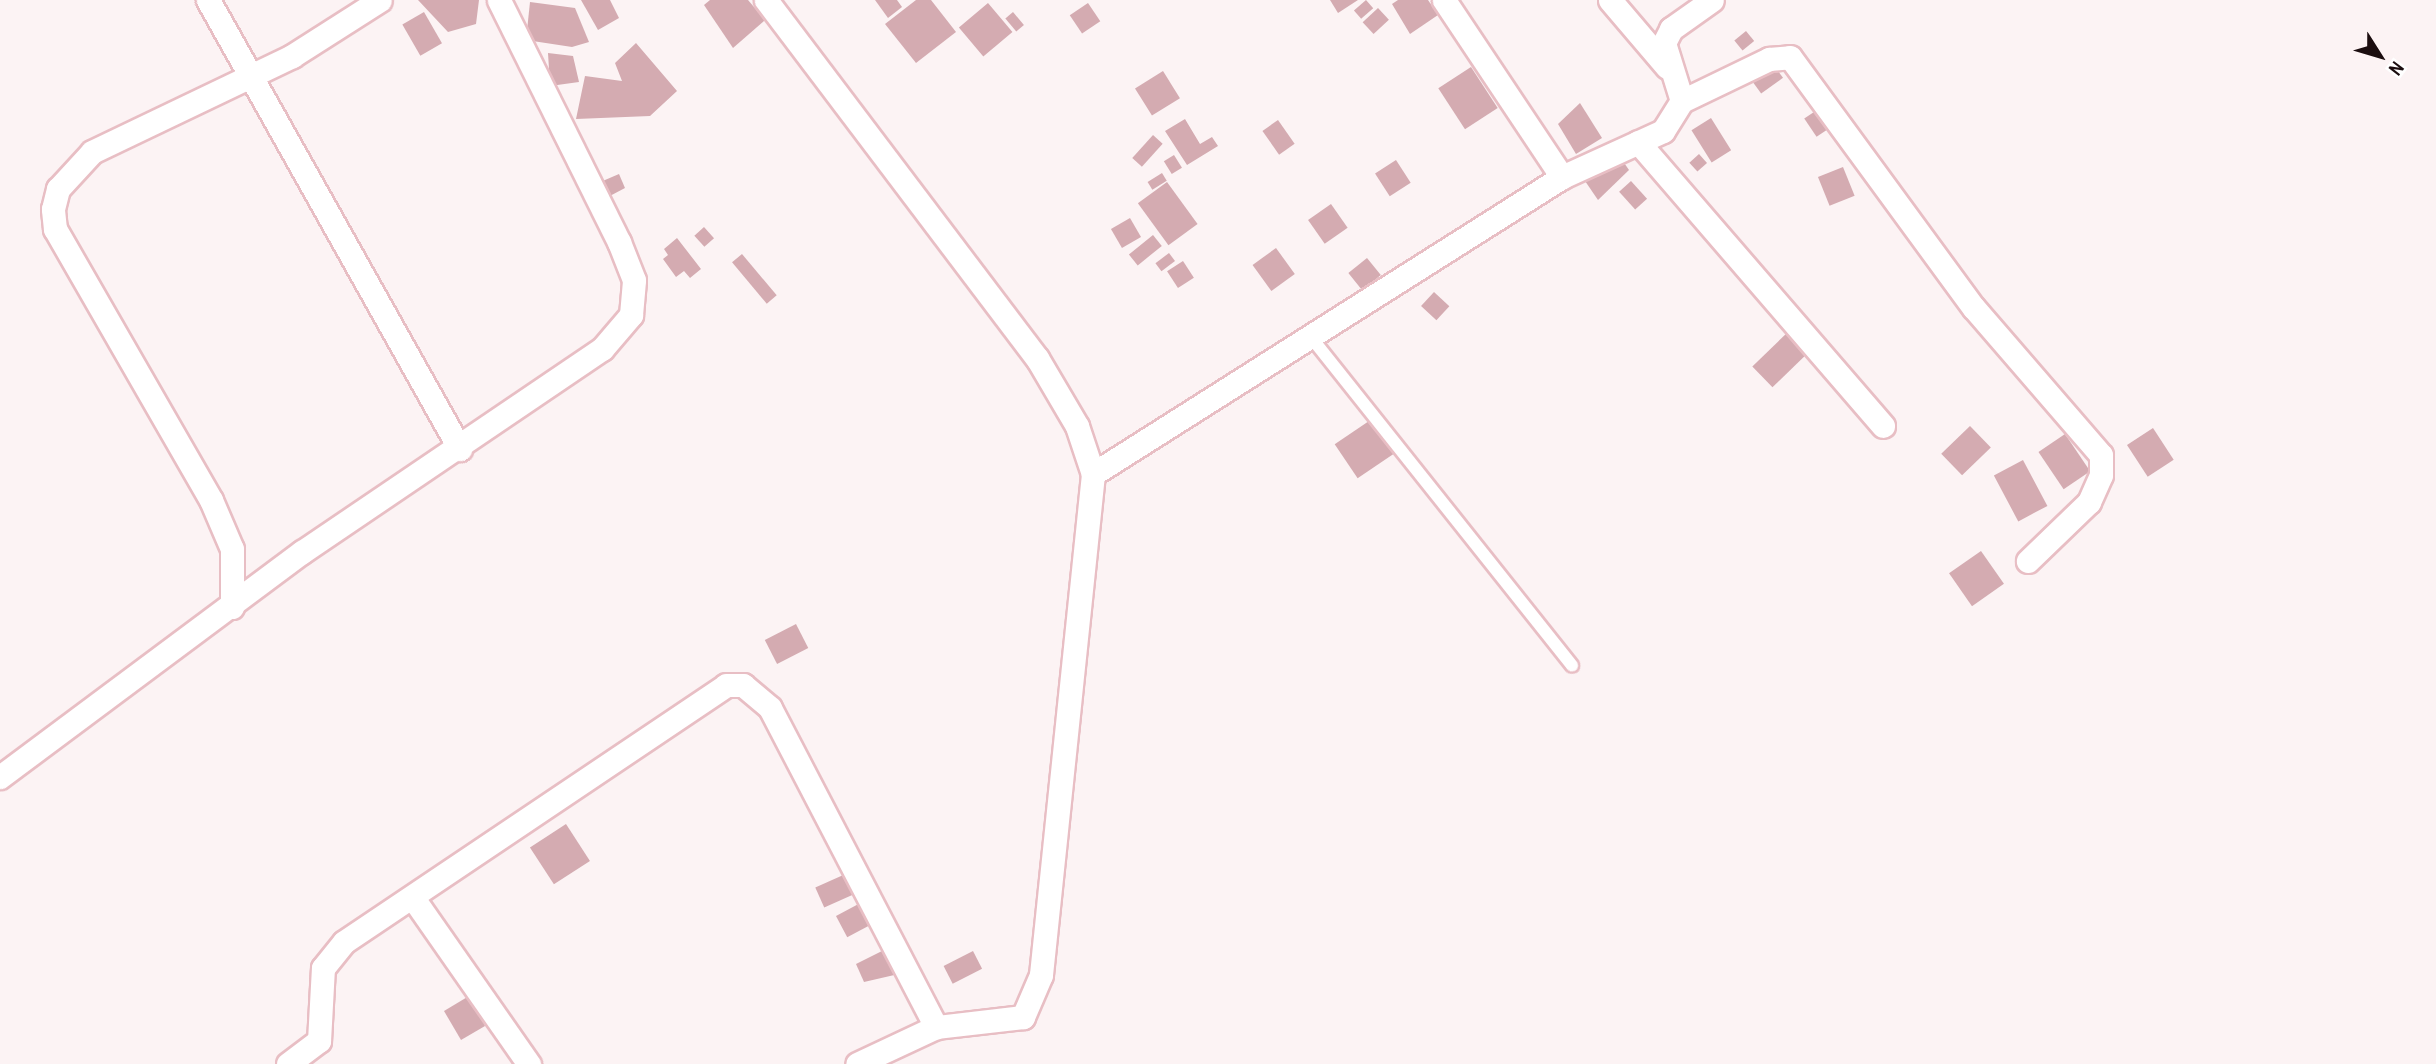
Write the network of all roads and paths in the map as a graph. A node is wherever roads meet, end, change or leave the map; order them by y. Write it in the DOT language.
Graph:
graph roads {
  1 [pos="208,0"];
  2 [pos="380,0"];
  3 [pos="499,0"];
  4 [pos="766,0"];
  5 [pos="1444,0"];
  6 [pos="1610,0"];
  7 [pos="1712,0"];
  8 [pos="1667,68"];
  9 [pos="252,76"];
  10 [pos="1682,101"];
  11 [pos="1639,142"];
  12 [pos="1562,177"];
  13 [pos="1310,336"];
  14 [pos="1883,426"];
  15 [pos="460,449"];
  16 [pos="1093,474"];
  17 [pos="2028,561"];
  18 [pos="232,607"];
  19 [pos="1573,664"];
  20 [pos="0,777"];
  21 [pos="413,898"];
  22 [pos="936,1027"];
  23 [pos="288,1064"];
  24 [pos="529,1064"];
  25 [pos="857,1064"];
  1 -- 9 [label="street"];
  2 -- 9 [label="street"];
  3 -- 15 [label="street"];
  4 -- 16 [label="street"];
  5 -- 12 [label="street"];
  6 -- 8 [label="street"];
  7 -- 8 [label="street"];
  8 -- 10 [label="street"];
  9 -- 15 [label="street"];
  9 -- 18 [label="street"];
  10 -- 11 [label="street"];
  10 -- 17 [label="street"];
  11 -- 12 [label="street"];
  11 -- 14 [label="street"];
  12 -- 13 [label="street"];
  13 -- 16 [label="street"];
  13 -- 19 [label="lane"];
  15 -- 18 [label="street"];
  16 -- 22 [label="street"];
  18 -- 20 [label="street"];
  21 -- 22 [label="street"];
  21 -- 23 [label="street"];
  21 -- 24 [label="street"];
  22 -- 25 [label="street"];
}
